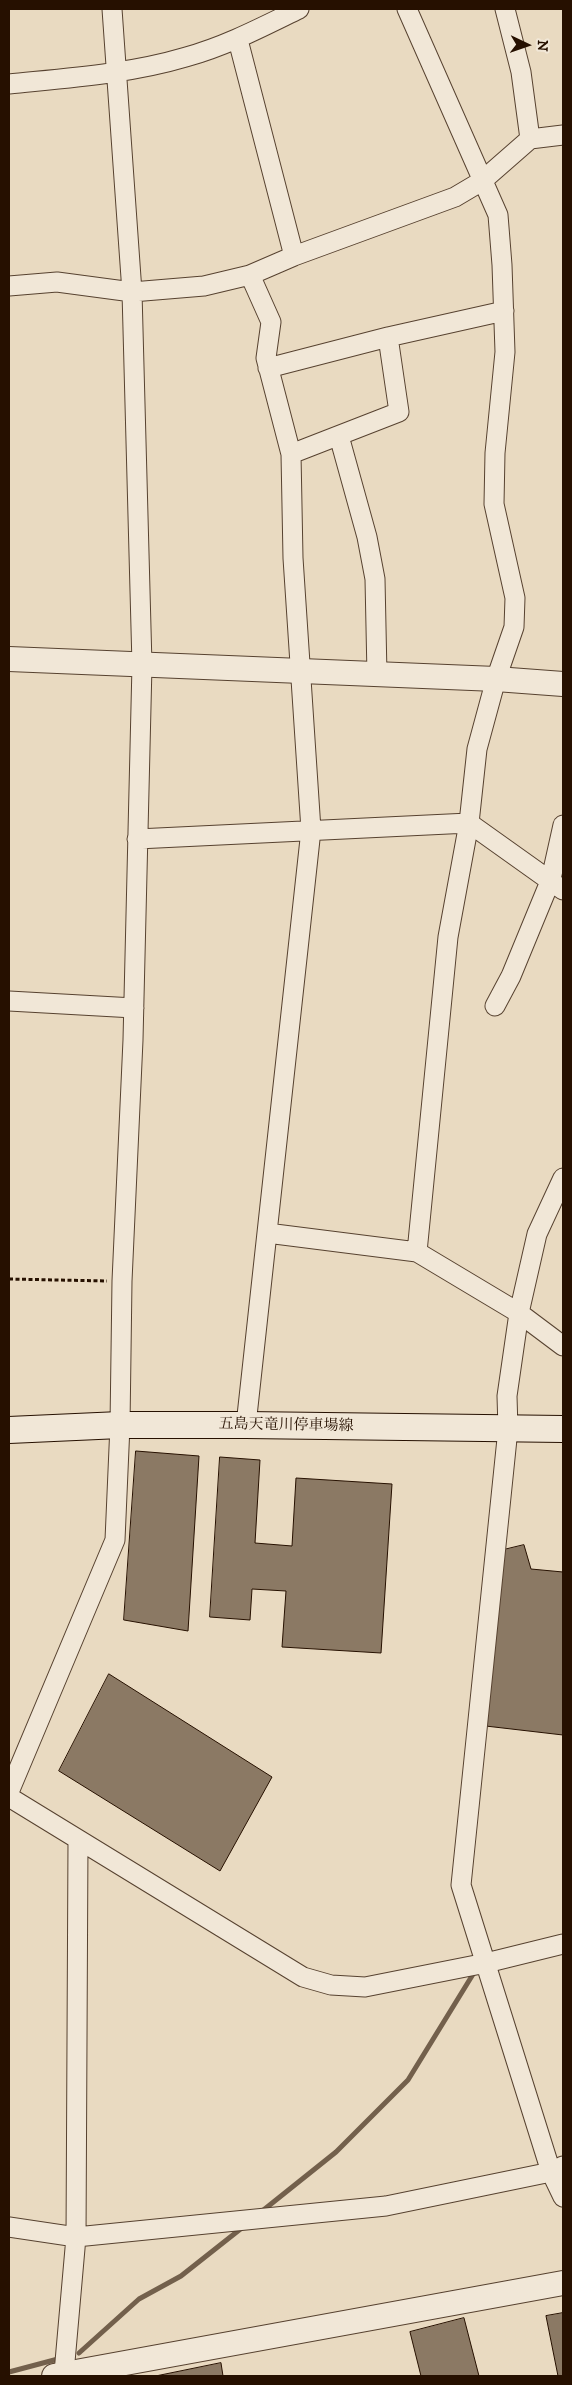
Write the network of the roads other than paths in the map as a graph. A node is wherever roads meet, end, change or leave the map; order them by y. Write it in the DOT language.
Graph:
graph roads {
  1 [pos="112,9"];
  2 [pos="298,9"];
  3 [pos="407,9"];
  4 [pos="504,9"];
  5 [pos="238,40"];
  6 [pos="117,72"];
  7 [pos="9,84"];
  8 [pos="563,134"];
  9 [pos="530,139"];
  10 [pos="482,181"];
  11 [pos="294,256"];
  12 [pos="250,275"];
  13 [pos="9,286"];
  14 [pos="132,292"];
  15 [pos="504,312"];
  16 [pos="388,337"];
  17 [pos="268,368"];
  18 [pos="339,436"];
  19 [pos="291,454"];
  20 [pos="9,659"];
  21 [pos="142,665"];
  22 [pos="299,672"];
  23 [pos="377,674"];
  24 [pos="496,679"];
  25 [pos="563,684"];
  26 [pos="469,824"];
  27 [pos="563,825"];
  28 [pos="311,830"];
  29 [pos="137,840"];
  30 [pos="557,884"];
  31 [pos="9,1001"];
  32 [pos="495,1006"];
  33 [pos="134,1008"];
  34 [pos="563,1178"];
  35 [pos="267,1232"];
  36 [pos="417,1252"];
  37 [pos="519,1313"];
  38 [pos="563,1346"];
  39 [pos="246,1425"];
  40 [pos="120,1426"];
  41 [pos="563,1429"];
  42 [pos="9,1430"];
  43 [pos="508,1430"];
  44 [pos="9,1792"];
  45 [pos="9,1797"];
  46 [pos="78,1840"];
  47 [pos="563,1944"];
  48 [pos="486,1963"];
  49 [pos="557,2169"];
  50 [pos="563,2197"];
  51 [pos="9,2227"];
  52 [pos="76,2237"];
  53 [pos="563,2284"];
  54 [pos="59,2375"];
  1 -- 6 [label="street"];
  2 -- 5 [label="street"];
  3 -- 10 [label="street"];
  4 -- 9 [label="street"];
  5 -- 6 [label="street"];
  5 -- 11 [label="street"];
  6 -- 7 [label="street"];
  6 -- 14 [label="street"];
  8 -- 9 [label="street"];
  9 -- 10 [label="street"];
  10 -- 11 [label="street"];
  10 -- 15 [label="street"];
  11 -- 12 [label="street"];
  12 -- 14 [label="street"];
  12 -- 17 [label="street"];
  13 -- 14 [label="street"];
  14 -- 21 [label="street"];
  15 -- 16 [label="street"];
  15 -- 24 [label="street"];
  16 -- 17 [label="street"];
  16 -- 18 [label="street"];
  17 -- 19 [label="street"];
  18 -- 19 [label="street"];
  18 -- 23 [label="street"];
  19 -- 22 [label="street"];
  20 -- 21 [label="street"];
  21 -- 22 [label="street"];
  21 -- 29 [label="street"];
  22 -- 23 [label="street"];
  22 -- 28 [label="street"];
  23 -- 24 [label="street"];
  24 -- 25 [label="street"];
  24 -- 26 [label="street"];
  26 -- 28 [label="street"];
  26 -- 30 [label="street"];
  26 -- 36 [label="street"];
  27 -- 30 [label="street"];
  28 -- 29 [label="street"];
  28 -- 35 [label="street"];
  29 -- 33 [label="street"];
  30 -- 32 [label="street"];
  31 -- 33 [label="street"];
  33 -- 40 [label="street"];
  34 -- 37 [label="street"];
  35 -- 36 [label="street"];
  35 -- 39 [label="street"];
  36 -- 37 [label="street"];
  37 -- 38 [label="street"];
  37 -- 43 [label="street"];
  39 -- 40 [label="main road, 五島天竜川停車場線"];
  39 -- 43 [label="main road, 五島天竜川停車場線"];
  40 -- 42 [label="main road, 五島天竜川停車場線"];
  40 -- 44 [label="street"];
  41 -- 43 [label="main road, 五島天竜川停車場線"];
  43 -- 48 [label="street"];
  45 -- 46 [label="street"];
  46 -- 48 [label="street"];
  46 -- 52 [label="street"];
  47 -- 48 [label="street"];
  48 -- 49 [label="street"];
  49 -- 50 [label="street"];
  49 -- 52 [label="street"];
  51 -- 52 [label="street"];
  52 -- 54 [label="street"];
  53 -- 54 [label="street"];
}
